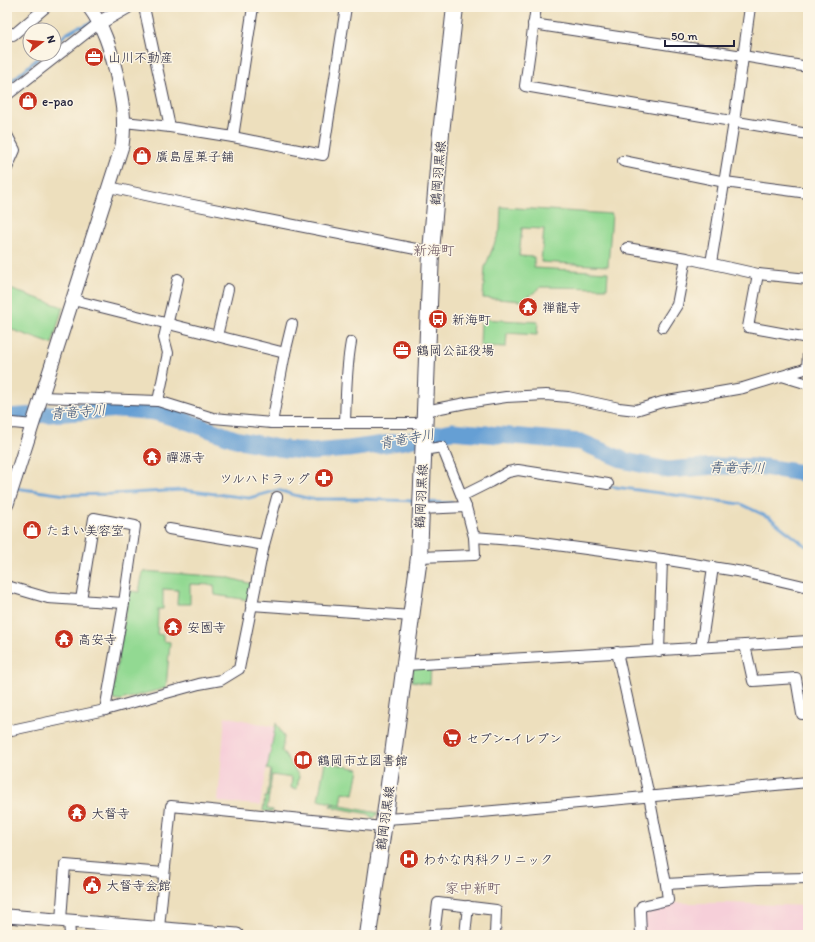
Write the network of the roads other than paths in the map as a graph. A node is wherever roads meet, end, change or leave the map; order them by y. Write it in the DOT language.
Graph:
graph roads {
  1 [pos="46,7"];
  2 [pos="89,7"];
  3 [pos="127,7"];
  4 [pos="144,7"];
  5 [pos="254,7"];
  6 [pos="346,7"];
  7 [pos="455,7"];
  8 [pos="536,7"];
  9 [pos="750,7"];
  10 [pos="99,23"];
  11 [pos="533,24"];
  12 [pos="8,32"];
  13 [pos="743,56"];
  14 [pos="808,67"];
  15 [pos="7,95"];
  16 [pos="124,122"];
  17 [pos="734,122"];
  18 [pos="170,127"];
  19 [pos="808,134"];
  20 [pos="7,135"];
  21 [pos="233,137"];
  22 [pos="623,161"];
  23 [pos="7,168"];
  24 [pos="725,182"];
  25 [pos="109,187"];
  26 [pos="808,193"];
  27 [pos="627,248"];
  28 [pos="430,252"];
  29 [pos="686,258"];
  30 [pos="711,263"];
  31 [pos="758,274"];
  32 [pos="178,279"];
  33 [pos="808,279"];
  34 [pos="228,289"];
  35 [pos="73,300"];
  36 [pos="167,324"];
  37 [pos="292,324"];
  38 [pos="663,327"];
  39 [pos="217,336"];
  40 [pos="808,338"];
  41 [pos="351,342"];
  42 [pos="285,353"];
  43 [pos="808,353"];
  44 [pos="807,368"];
  45 [pos="782,376"];
  46 [pos="808,384"];
  47 [pos="41,397"];
  48 [pos="158,401"];
  49 [pos="421,417"];
  50 [pos="272,423"];
  51 [pos="345,423"];
  52 [pos="7,424"];
  53 [pos="33,425"];
  54 [pos="423,454"];
  55 [pos="608,484"];
  56 [pos="462,496"];
  57 [pos="277,497"];
  58 [pos="7,504"];
  59 [pos="466,507"];
  60 [pos="421,509"];
  61 [pos="169,529"];
  62 [pos="474,537"];
  63 [pos="264,544"];
  64 [pos="419,557"];
  65 [pos="662,559"];
  66 [pos="712,568"];
  67 [pos="7,586"];
  68 [pos="808,587"];
  69 [pos="81,600"];
  70 [pos="124,603"];
  71 [pos="252,605"];
  72 [pos="412,616"];
  73 [pos="808,641"];
  74 [pos="745,645"];
  75 [pos="701,648"];
  76 [pos="659,651"];
  77 [pos="617,652"];
  78 [pos="405,665"];
  79 [pos="106,710"];
  80 [pos="808,714"];
  81 [pos="7,732"];
  82 [pos="808,782"];
  83 [pos="649,796"];
  84 [pos="384,823"];
  85 [pos="164,873"];
  86 [pos="808,878"];
  87 [pos="666,884"];
  88 [pos="468,906"];
  89 [pos="7,916"];
  90 [pos="65,920"];
  91 [pos="159,928"];
  92 [pos="70,935"];
  93 [pos="237,935"];
  94 [pos="368,935"];
  95 [pos="434,935"];
  96 [pos="465,935"];
  97 [pos="495,935"];
  98 [pos="641,935"];
  1 -- 12 [label="street"];
  2 -- 10 [label="street"];
  3 -- 10 [label="street"];
  4 -- 18 [label="street"];
  5 -- 21 [label="street"];
  6 -- 21 [label="street"];
  7 -- 28 [label="main road, 鶴岡羽黒線"];
  8 -- 11 [label="street"];
  9 -- 13 [label="street"];
  10 -- 15 [label="street"];
  10 -- 16 [label="street"];
  11 -- 13 [label="street"];
  11 -- 17 [label="street"];
  13 -- 14 [label="street"];
  13 -- 17 [label="street"];
  16 -- 18 [label="street"];
  16 -- 25 [label="street"];
  17 -- 19 [label="street"];
  17 -- 24 [label="street"];
  18 -- 21 [label="street"];
  20 -- 23 [label="street"];
  22 -- 24 [label="street"];
  24 -- 26 [label="street"];
  24 -- 30 [label="street"];
  25 -- 28 [label="street"];
  25 -- 35 [label="street"];
  27 -- 29 [label="street"];
  28 -- 49 [label="main road, 鶴岡羽黒線"];
  29 -- 30 [label="street"];
  29 -- 38 [label="street"];
  30 -- 31 [label="street"];
  31 -- 33 [label="street"];
  31 -- 40 [label="street"];
  32 -- 36 [label="street"];
  34 -- 39 [label="street"];
  35 -- 36 [label="street"];
  35 -- 47 [label="street"];
  36 -- 39 [label="street"];
  36 -- 48 [label="street"];
  37 -- 42 [label="street"];
  39 -- 42 [label="street"];
  41 -- 51 [label="street"];
  42 -- 50 [label="street"];
  43 -- 44 [label="street"];
  44 -- 45 [label="street"];
  45 -- 46 [label="street"];
  45 -- 49 [label="street"];
  47 -- 48 [label="street"];
  47 -- 53 [label="street"];
  48 -- 50 [label="street"];
  49 -- 51 [label="street"];
  49 -- 54 [label="main road, 鶴岡羽黒線"];
  50 -- 51 [label="street"];
  52 -- 53 [label="street"];
  53 -- 58 [label="street"];
  54 -- 56 [label="street"];
  54 -- 60 [label="main road, 鶴岡羽黒線"];
  55 -- 56 [label="street"];
  56 -- 59 [label="street"];
  57 -- 63 [label="street"];
  59 -- 60 [label="street"];
  59 -- 62 [label="street"];
  60 -- 64 [label="main road, 鶴岡羽黒線"];
  61 -- 63 [label="street"];
  62 -- 64 [label="street"];
  62 -- 65 [label="street"];
  63 -- 71 [label="street"];
  64 -- 72 [label="main road, 鶴岡羽黒線"];
  65 -- 66 [label="street"];
  65 -- 76 [label="street"];
  66 -- 68 [label="street"];
  66 -- 75 [label="street"];
  67 -- 69 [label="street"];
  69 -- 70 [label="street"];
  69 -- 70 [label="street"];
  70 -- 79 [label="street"];
  71 -- 72 [label="street"];
  71 -- 79 [label="street"];
  72 -- 78 [label="main road, 鶴岡羽黒線"];
  73 -- 74 [label="street"];
  74 -- 75 [label="street"];
  74 -- 80 [label="street"];
  75 -- 76 [label="street"];
  76 -- 77 [label="street"];
  77 -- 78 [label="street"];
  77 -- 83 [label="street"];
  78 -- 84 [label="main road, 鶴岡羽黒線"];
  79 -- 81 [label="street"];
  82 -- 83 [label="street"];
  83 -- 84 [label="street"];
  83 -- 87 [label="street"];
  84 -- 85 [label="street"];
  84 -- 94 [label="main road, 鶴岡羽黒線"];
  85 -- 90 [label="street"];
  85 -- 91 [label="street"];
  86 -- 87 [label="street"];
  87 -- 98 [label="street"];
  88 -- 95 [label="street"];
  88 -- 96 [label="street"];
  88 -- 97 [label="street"];
  89 -- 90 [label="street"];
  90 -- 91 [label="street"];
  90 -- 92 [label="street"];
  91 -- 93 [label="street"];
}
